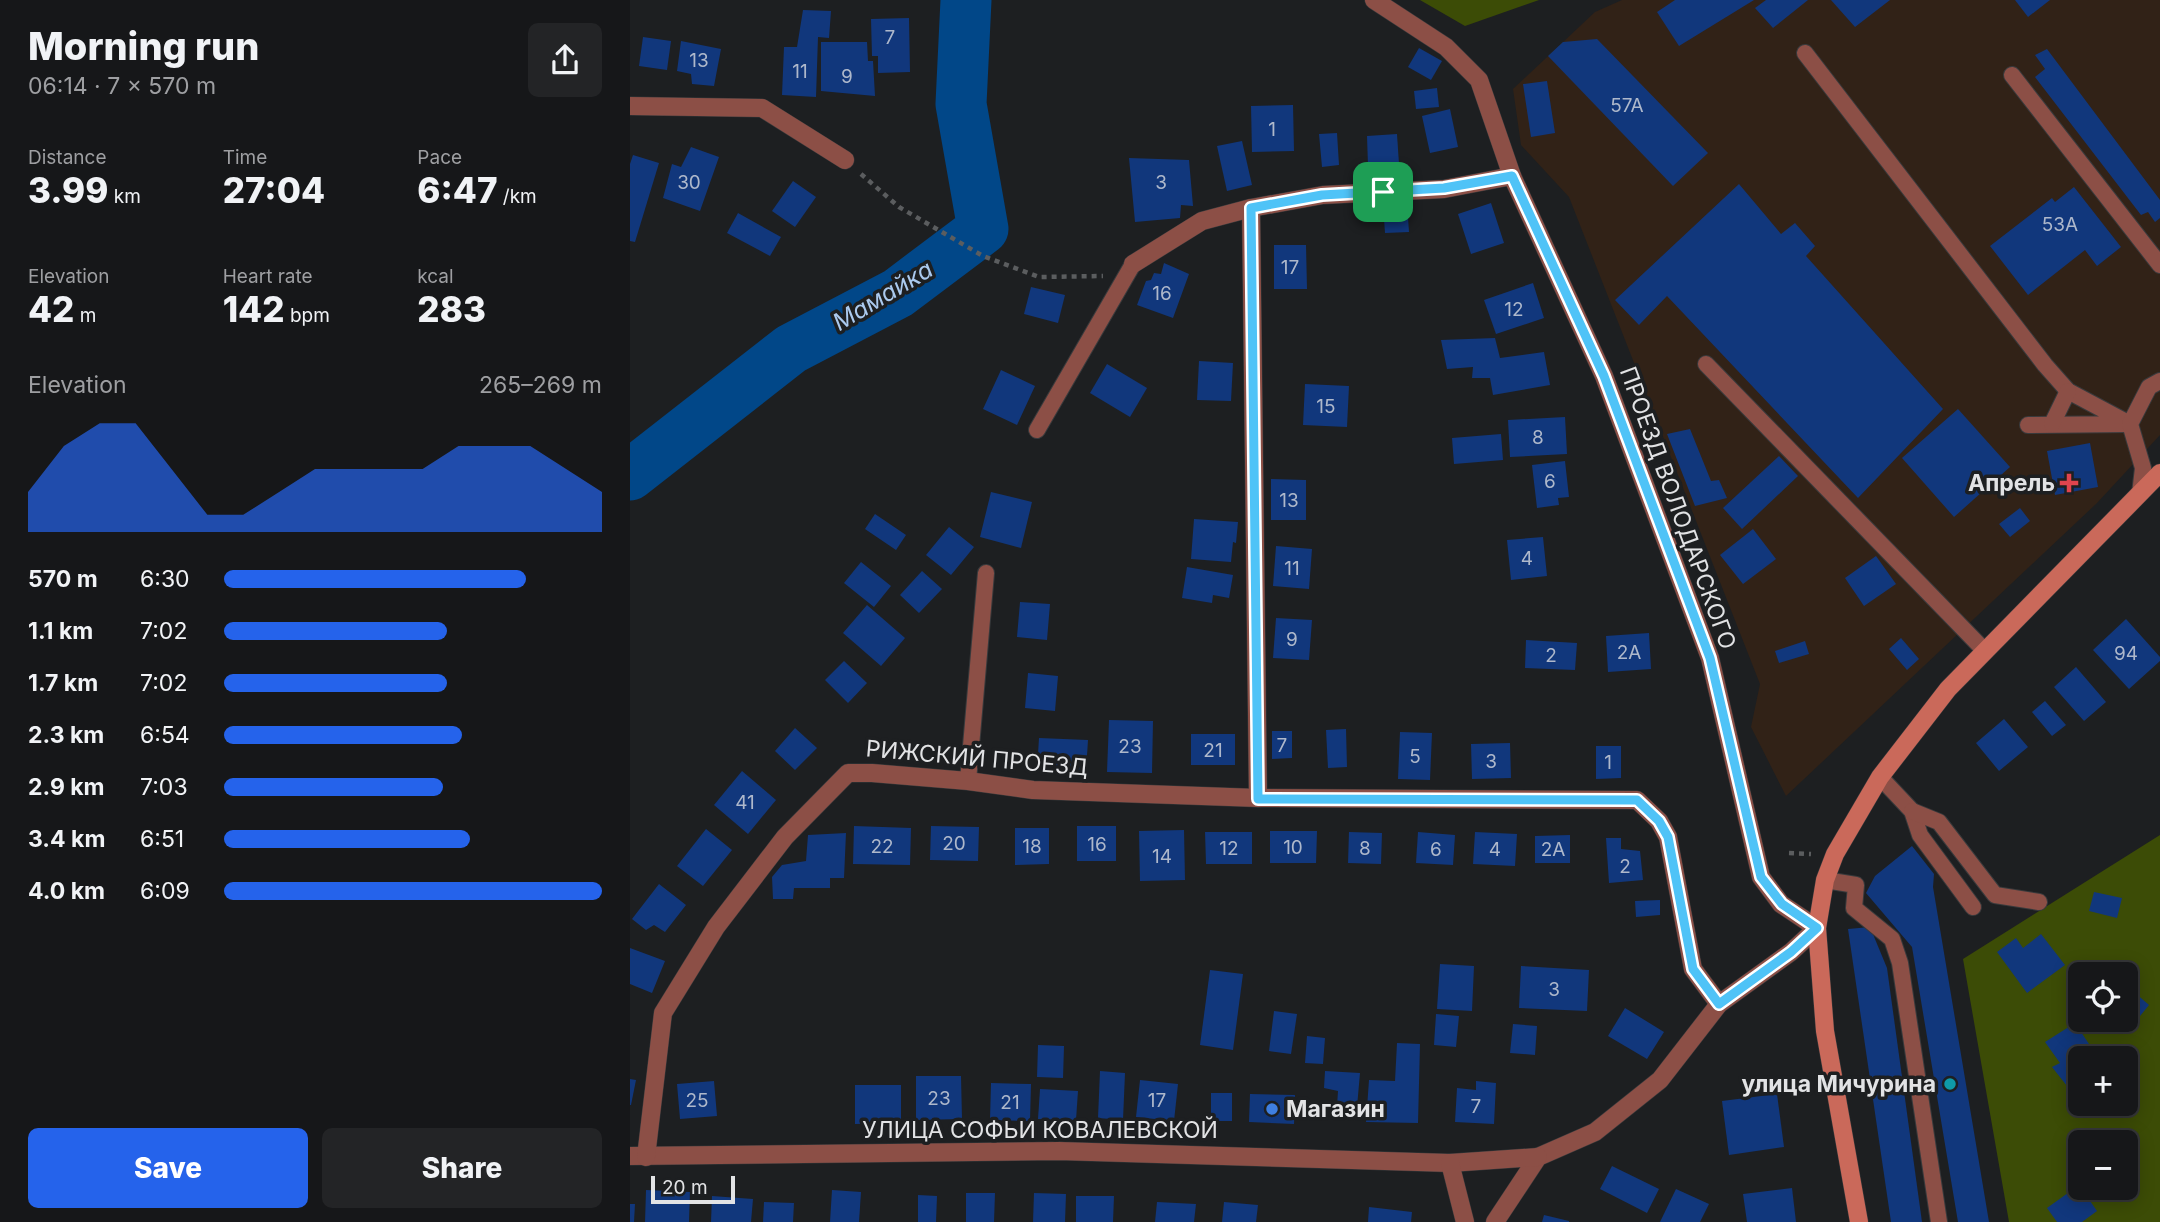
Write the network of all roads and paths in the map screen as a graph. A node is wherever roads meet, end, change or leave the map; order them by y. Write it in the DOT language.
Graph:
graph roads {
  1 [pos="1374,0"];
  2 [pos="1805,53"];
  3 [pos="2012,75"];
  4 [pos="630,106"];
  5 [pos="845,160"];
  6 [pos="1512,176"];
  7 [pos="1251,208"];
  8 [pos="2160,265"];
  9 [pos="1130,270"];
  10 [pos="1706,364"];
  11 [pos="2160,381"];
  12 [pos="2068,391"];
  13 [pos="2052,424"];
  14 [pos="2130,424"];
  15 [pos="2028,425"];
  16 [pos="1037,430"];
  17 [pos="2160,473"];
  18 [pos="2140,494"];
  19 [pos="986,573"];
  20 [pos="1984,650"];
  21 [pos="1880,777"];
  22 [pos="968,781"];
  23 [pos="1258,799"];
  24 [pos="1912,811"];
  25 [pos="1825,880"];
  26 [pos="2039,902"];
  27 [pos="1973,907"];
  28 [pos="1817,928"];
  29 [pos="1719,1004"];
  30 [pos="638,1157"];
  31 [pos="1538,1157"];
  32 [pos="1450,1163"];
  33 [pos="1465,1222"];
  34 [pos="1495,1222"];
  35 [pos="1859,1222"];
  36 [pos="1939,1222"];
  1 -- 6 [label="street, ПРОЕЗД ВОЛОДАРСКОГО"];
  2 -- 12 [label="lane"];
  3 -- 8 [label="lane"];
  4 -- 5 [label="street"];
  5 -- 9 [label="path"];
  6 -- 7 [label="street"];
  6 -- 28 [label="street, ПРОЕЗД ВОЛОДАРСКОГО"];
  7 -- 9 [label="street"];
  7 -- 23 [label="street"];
  9 -- 16 [label="lane"];
  10 -- 20 [label="lane"];
  11 -- 14 [label="lane"];
  12 -- 13 [label="lane"];
  12 -- 14 [label="lane"];
  13 -- 14 [label="lane"];
  13 -- 15 [label="lane"];
  14 -- 18 [label="lane"];
  17 -- 18 [label="street"];
  18 -- 20 [label="street"];
  19 -- 22 [label="lane"];
  20 -- 21 [label="street"];
  21 -- 24 [label="lane"];
  21 -- 25 [label="street"];
  22 -- 23 [label="street, РИЖСКИЙ ПРОЕЗД"];
  22 -- 30 [label="street, РИЖСКИЙ ПРОЕЗД"];
  23 -- 29 [label="street, РИЖСКИЙ ПРОЕЗД"];
  24 -- 26 [label="lane"];
  24 -- 27 [label="lane"];
  25 -- 28 [label="street"];
  25 -- 36 [label="lane"];
  28 -- 29 [label="street"];
  28 -- 35 [label="street"];
  29 -- 31 [label="street"];
  30 -- 32 [label="street, УЛИЦА СОФЬИ КОВАЛЕВСКОЙ"];
  31 -- 32 [label="street, УЛИЦА СОФЬИ КОВАЛЕВСКОЙ"];
  31 -- 34 [label="street"];
  32 -- 33 [label="street"];
}
